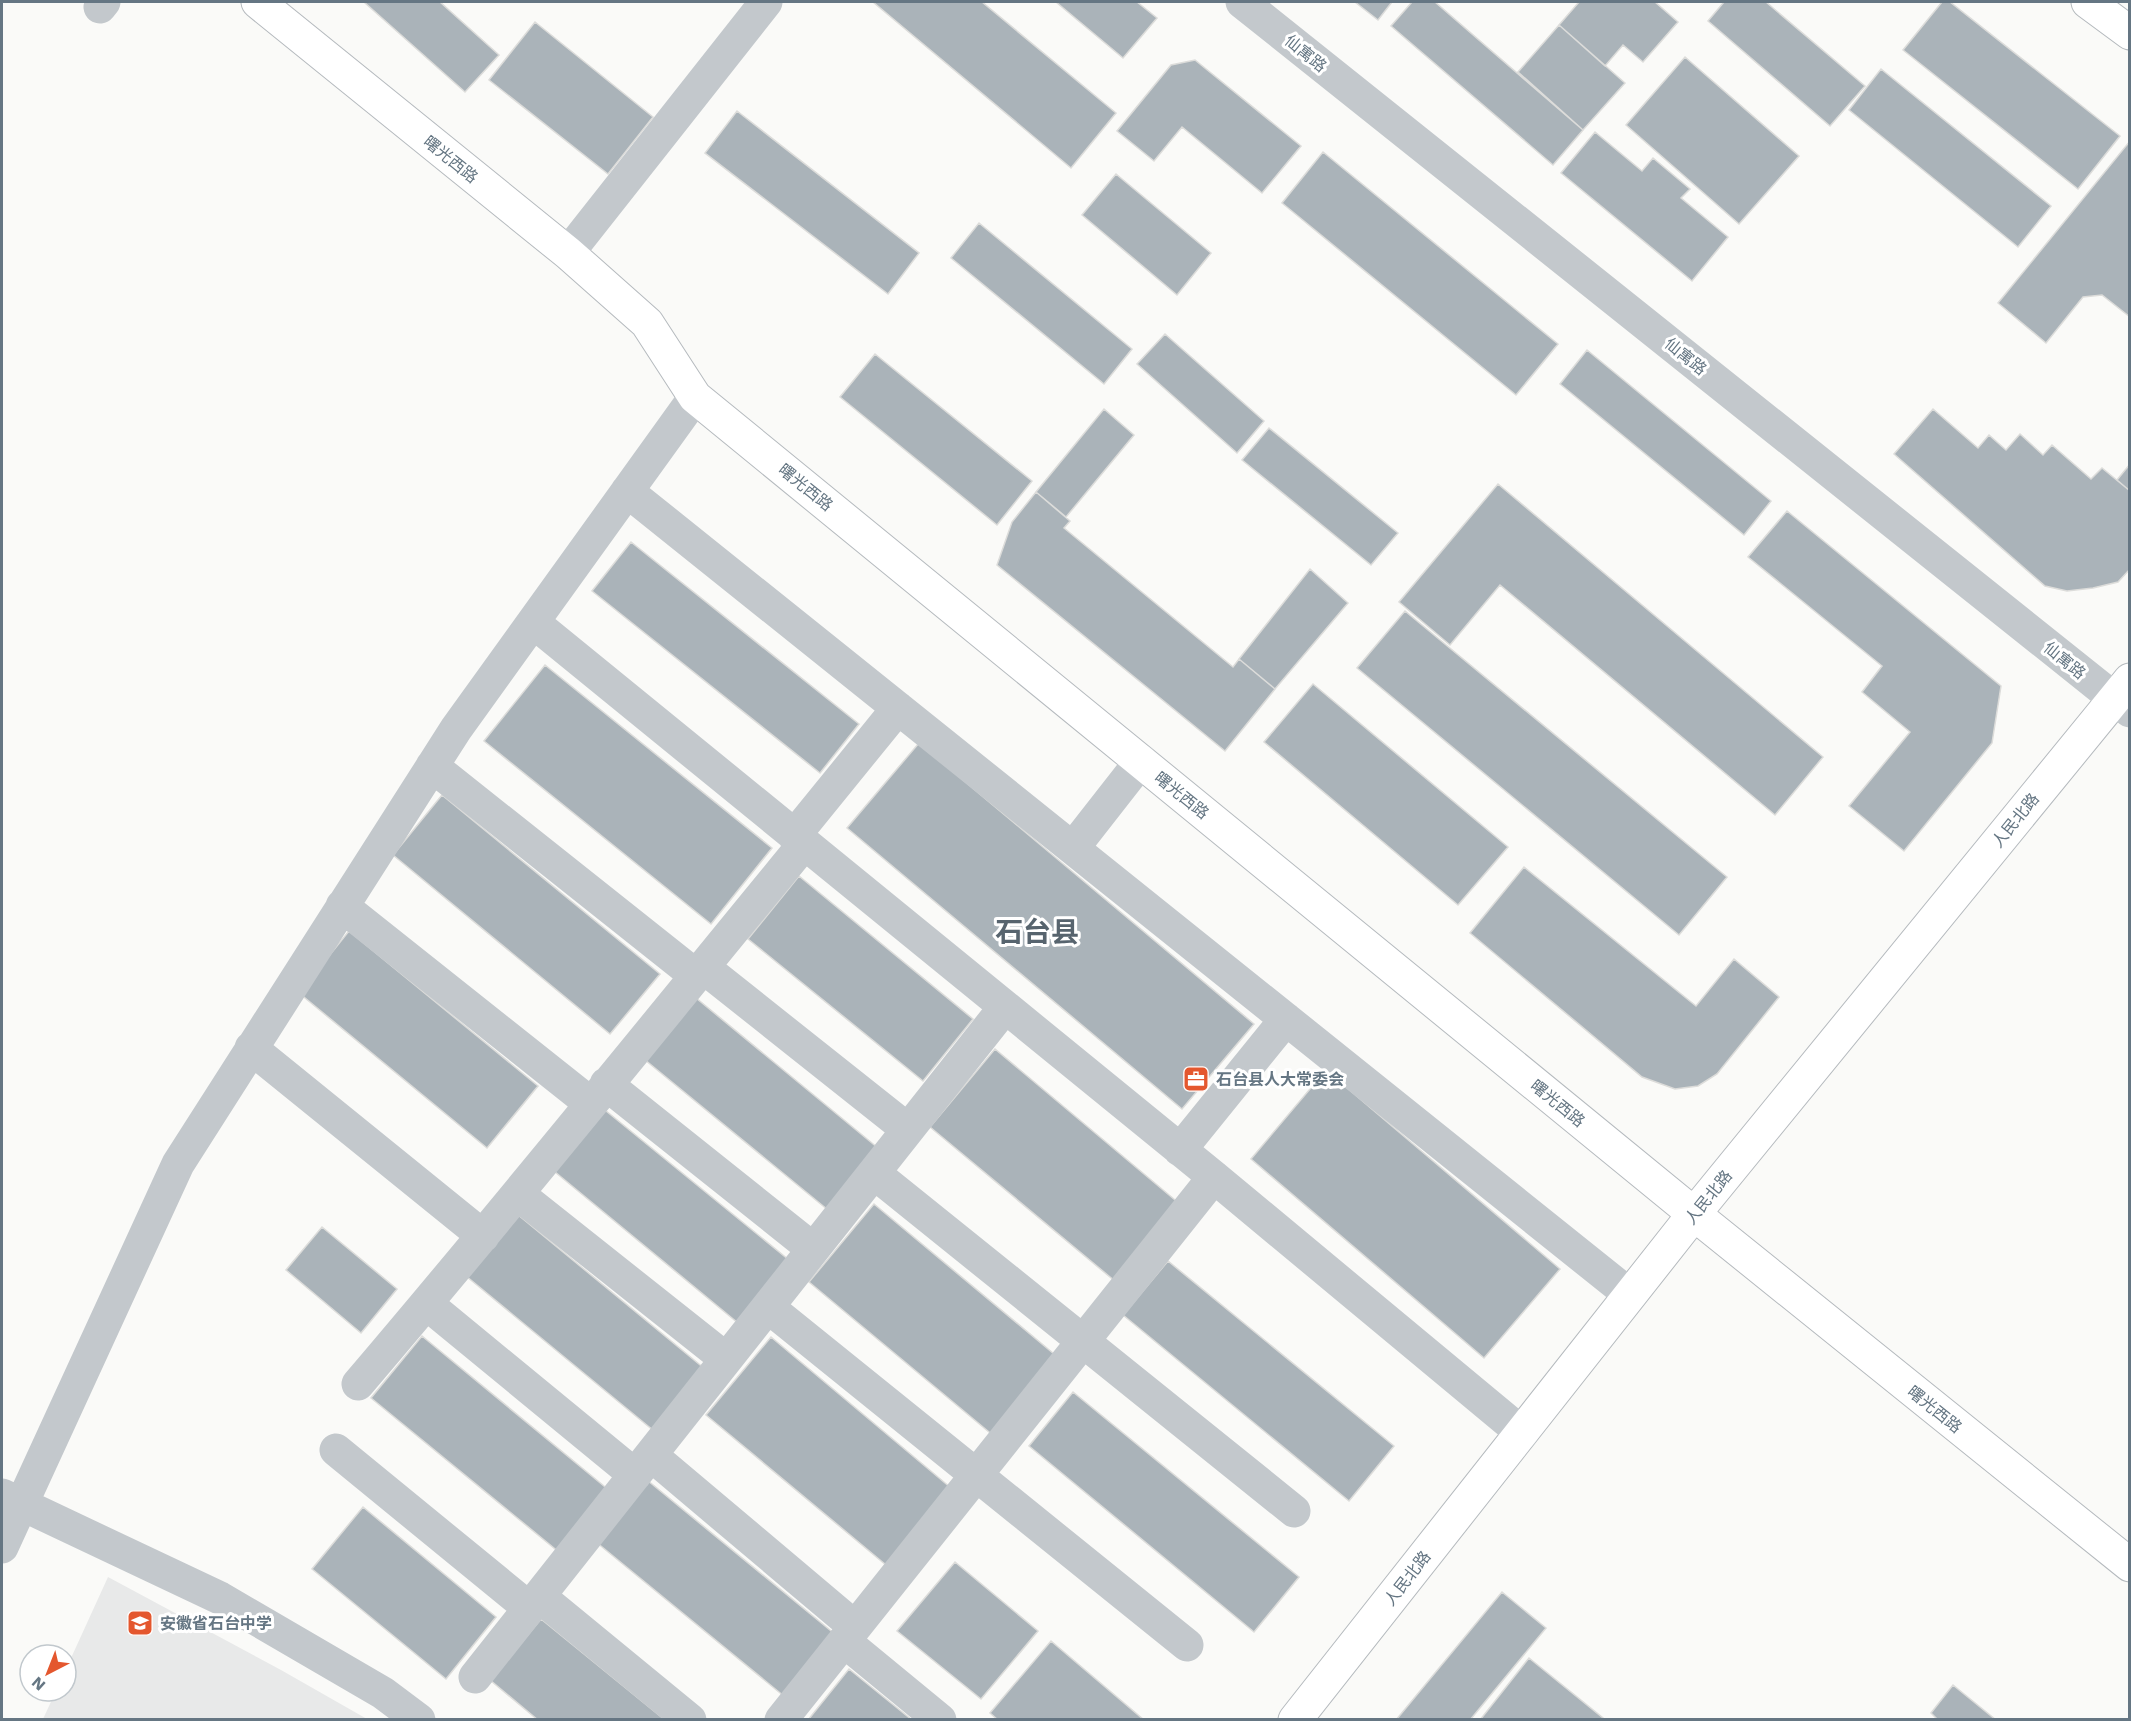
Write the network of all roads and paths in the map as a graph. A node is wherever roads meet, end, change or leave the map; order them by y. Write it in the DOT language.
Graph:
graph roads {
  1 [pos="258,2"];
  2 [pos="766,2"];
  3 [pos="1242,2"];
  4 [pos="2088,2"];
  5 [pos="2130,33"];
  6 [pos="567,253"];
  7 [pos="696,397"];
  8 [pos="627,491"];
  9 [pos="533,622"];
  10 [pos="2124,697"];
  11 [pos="898,708"];
  12 [pos="1141,761"];
  13 [pos="432,766"];
  14 [pos="799,840"];
  15 [pos="1073,848"];
  16 [pos="342,906"];
  17 [pos="699,971"];
  18 [pos="1005,1007"];
  19 [pos="1286,1019"];
  20 [pos="251,1048"];
  21 [pos="598,1094"];
  22 [pos="907,1129"];
  23 [pos="1180,1150"];
  24 [pos="874,1173"];
  25 [pos="1214,1177"];
  26 [pos="518,1194"];
  27 [pos="1694,1214"];
  28 [pos="483,1236"];
  29 [pos="813,1249"];
  30 [pos="1630,1295"];
  31 [pos="427,1304"];
  32 [pos="768,1307"];
  33 [pos="1084,1341"];
  34 [pos="726,1359"];
  35 [pos="358,1384"];
  36 [pos="1522,1433"];
  37 [pos="336,1450"];
  38 [pos="643,1465"];
  39 [pos="976,1476"];
  40 [pos="12,1501"];
  41 [pos="1294,1511"];
  42 [pos="2,1546"];
  43 [pos="2130,1565"];
  44 [pos="534,1602"];
  45 [pos="850,1634"];
  46 [pos="1187,1645"];
  47 [pos="475,1677"];
  48 [pos="419,1719"];
  49 [pos="690,1719"];
  50 [pos="781,1719"];
  51 [pos="940,1719"];
  52 [pos="1295,1719"];
  1 -- 6 [label="main road, 曙光西路"];
  2 -- 6 [label="street"];
  3 -- 10 [label="street, 仙寓路"];
  4 -- 5 [label="main road"];
  6 -- 7 [label="main road, 曙光西路"];
  7 -- 8 [label="street"];
  7 -- 12 [label="main road, 曙光西路"];
  8 -- 9 [label="street"];
  8 -- 11 [label="street"];
  9 -- 13 [label="street"];
  9 -- 14 [label="street"];
  10 -- 27 [label="main road, 人民北路"];
  11 -- 14 [label="street"];
  11 -- 15 [label="street"];
  12 -- 15 [label="street"];
  12 -- 27 [label="main road, 曙光西路"];
  13 -- 16 [label="street"];
  13 -- 17 [label="street"];
  14 -- 17 [label="street"];
  14 -- 18 [label="street"];
  15 -- 19 [label="street"];
  16 -- 20 [label="street"];
  16 -- 21 [label="street"];
  17 -- 21 [label="street"];
  17 -- 22 [label="street"];
  18 -- 22 [label="street"];
  18 -- 23 [label="street"];
  19 -- 23 [label="street"];
  19 -- 30 [label="street"];
  20 -- 28 [label="street"];
  20 -- 40 [label="street"];
  21 -- 26 [label="street"];
  21 -- 29 [label="street"];
  22 -- 24 [label="street"];
  23 -- 25 [label="street"];
  24 -- 29 [label="street"];
  24 -- 33 [label="street"];
  25 -- 33 [label="street"];
  25 -- 36 [label="street"];
  26 -- 28 [label="street"];
  26 -- 34 [label="street"];
  27 -- 30 [label="main road, 人民北路"];
  27 -- 43 [label="main road, 曙光西路"];
  28 -- 31 [label="street"];
  29 -- 32 [label="street"];
  30 -- 36 [label="main road, 人民北路"];
  31 -- 35 [label="street"];
  31 -- 38 [label="street"];
  32 -- 34 [label="street"];
  32 -- 39 [label="street"];
  33 -- 39 [label="street"];
  33 -- 41 [label="street"];
  34 -- 38 [label="street"];
  36 -- 52 [label="main road, 人民北路"];
  37 -- 44 [label="street"];
  38 -- 44 [label="street"];
  38 -- 45 [label="street"];
  39 -- 45 [label="street"];
  39 -- 46 [label="street"];
  40 -- 42 [label="street"];
  40 -- 48 [label="street"];
  44 -- 47 [label="street"];
  44 -- 49 [label="street"];
  45 -- 50 [label="street"];
  45 -- 51 [label="street"];
}
